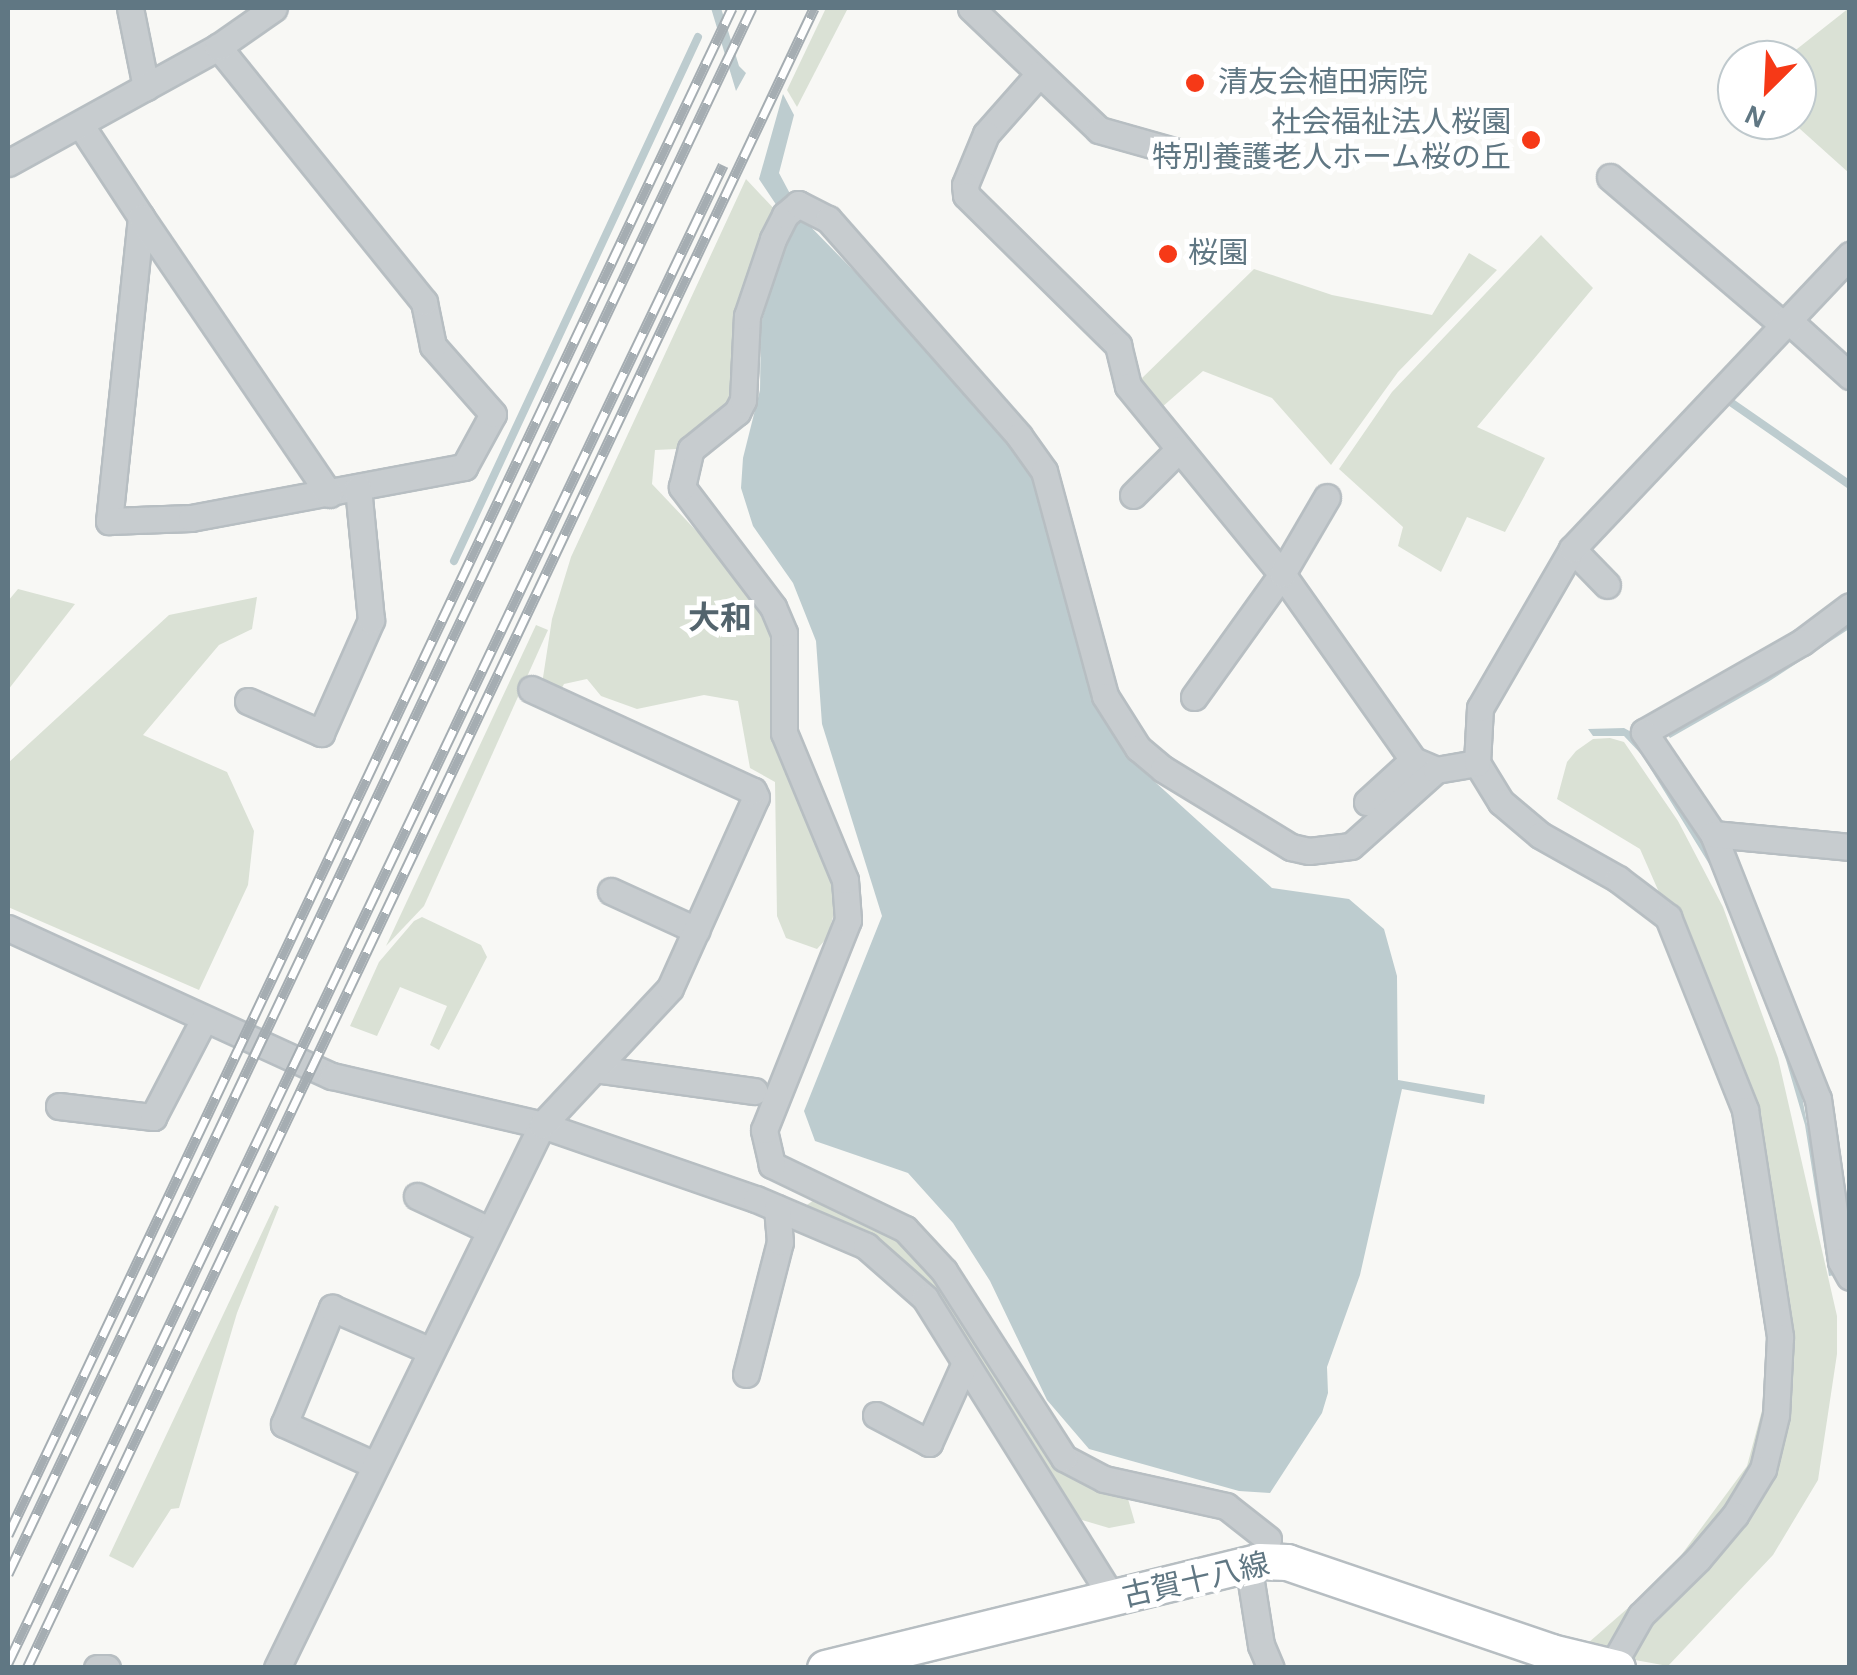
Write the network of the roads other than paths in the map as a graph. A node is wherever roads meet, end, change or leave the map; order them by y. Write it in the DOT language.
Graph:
graph roads {
  1 [pos="130,8"];
  2 [pos="274,8"];
  3 [pos="971,8"];
  4 [pos="218,46"];
  5 [pos="1039,74"];
  6 [pos="146,87"];
  7 [pos="80,124"];
  8 [pos="1195,156"];
  9 [pos="8,163"];
  10 [pos="1610,177"];
  11 [pos="141,217"];
  12 [pos="1850,256"];
  13 [pos="1785,322"];
  14 [pos="1850,376"];
  15 [pos="1179,449"];
  16 [pos="358,488"];
  17 [pos="329,494"];
  18 [pos="1133,494"];
  19 [pos="1327,496"];
  20 [pos="1572,549"];
  21 [pos="1282,574"];
  22 [pos="1607,584"];
  23 [pos="1850,606"];
  24 [pos="531,689"];
  25 [pos="1194,698"];
  26 [pos="248,701"];
  27 [pos="1477,762"];
  28 [pos="1424,765"];
  29 [pos="1367,802"];
  30 [pos="1713,834"];
  31 [pos="1850,847"];
  32 [pos="611,891"];
  33 [pos="8,928"];
  34 [pos="696,930"];
  35 [pos="204,1019"];
  36 [pos="596,1069"];
  37 [pos="754,1091"];
  38 [pos="59,1106"];
  39 [pos="542,1125"];
  40 [pos="416,1196"];
  41 [pos="777,1208"];
  42 [pos="489,1230"];
  43 [pos="1850,1277"];
  44 [pos="431,1351"];
  45 [pos="966,1363"];
  46 [pos="746,1374"];
  47 [pos="876,1415"];
  48 [pos="375,1465"];
  49 [pos="1258,1551"];
  50 [pos="1114,1600"];
  51 [pos="1615,1667"];
  52 [pos="96,1668"];
  53 [pos="107,1668"];
  54 [pos="276,1668"];
  55 [pos="825,1668"];
  56 [pos="1271,1668"];
  1 -- 6 [label="street"];
  2 -- 4 [label="street"];
  3 -- 5 [label="street"];
  4 -- 6 [label="street"];
  4 -- 16 [label="street"];
  5 -- 8 [label="street"];
  5 -- 15 [label="street"];
  6 -- 7 [label="street"];
  7 -- 9 [label="street"];
  7 -- 11 [label="street"];
  10 -- 13 [label="street"];
  11 -- 17 [label="street"];
  11 -- 17 [label="street"];
  12 -- 13 [label="street"];
  13 -- 14 [label="street"];
  13 -- 20 [label="street"];
  15 -- 18 [label="street"];
  15 -- 21 [label="street"];
  16 -- 17 [label="street"];
  16 -- 26 [label="street"];
  19 -- 21 [label="street"];
  20 -- 22 [label="street"];
  20 -- 27 [label="street"];
  21 -- 25 [label="street"];
  21 -- 28 [label="street"];
  23 -- 30 [label="street"];
  24 -- 34 [label="street"];
  27 -- 28 [label="street"];
  27 -- 51 [label="street"];
  28 -- 29 [label="street"];
  28 -- 49 [label="street"];
  30 -- 31 [label="street"];
  30 -- 43 [label="street"];
  32 -- 34 [label="street"];
  33 -- 35 [label="street"];
  34 -- 36 [label="street"];
  35 -- 38 [label="street"];
  35 -- 39 [label="street"];
  36 -- 37 [label="street"];
  36 -- 39 [label="street"];
  39 -- 41 [label="street"];
  39 -- 42 [label="street"];
  40 -- 42 [label="street"];
  41 -- 45 [label="street"];
  41 -- 46 [label="street"];
  42 -- 44 [label="street"];
  44 -- 48 [label="street"];
  44 -- 48 [label="street"];
  45 -- 47 [label="street"];
  45 -- 50 [label="street"];
  48 -- 54 [label="street"];
  49 -- 50 [label="main road, 古賀十八線"];
  49 -- 51 [label="main road, 古賀十八線"];
  49 -- 56 [label="street"];
  50 -- 55 [label="main road, 古賀十八線"];
  52 -- 53 [label="street"];
}
